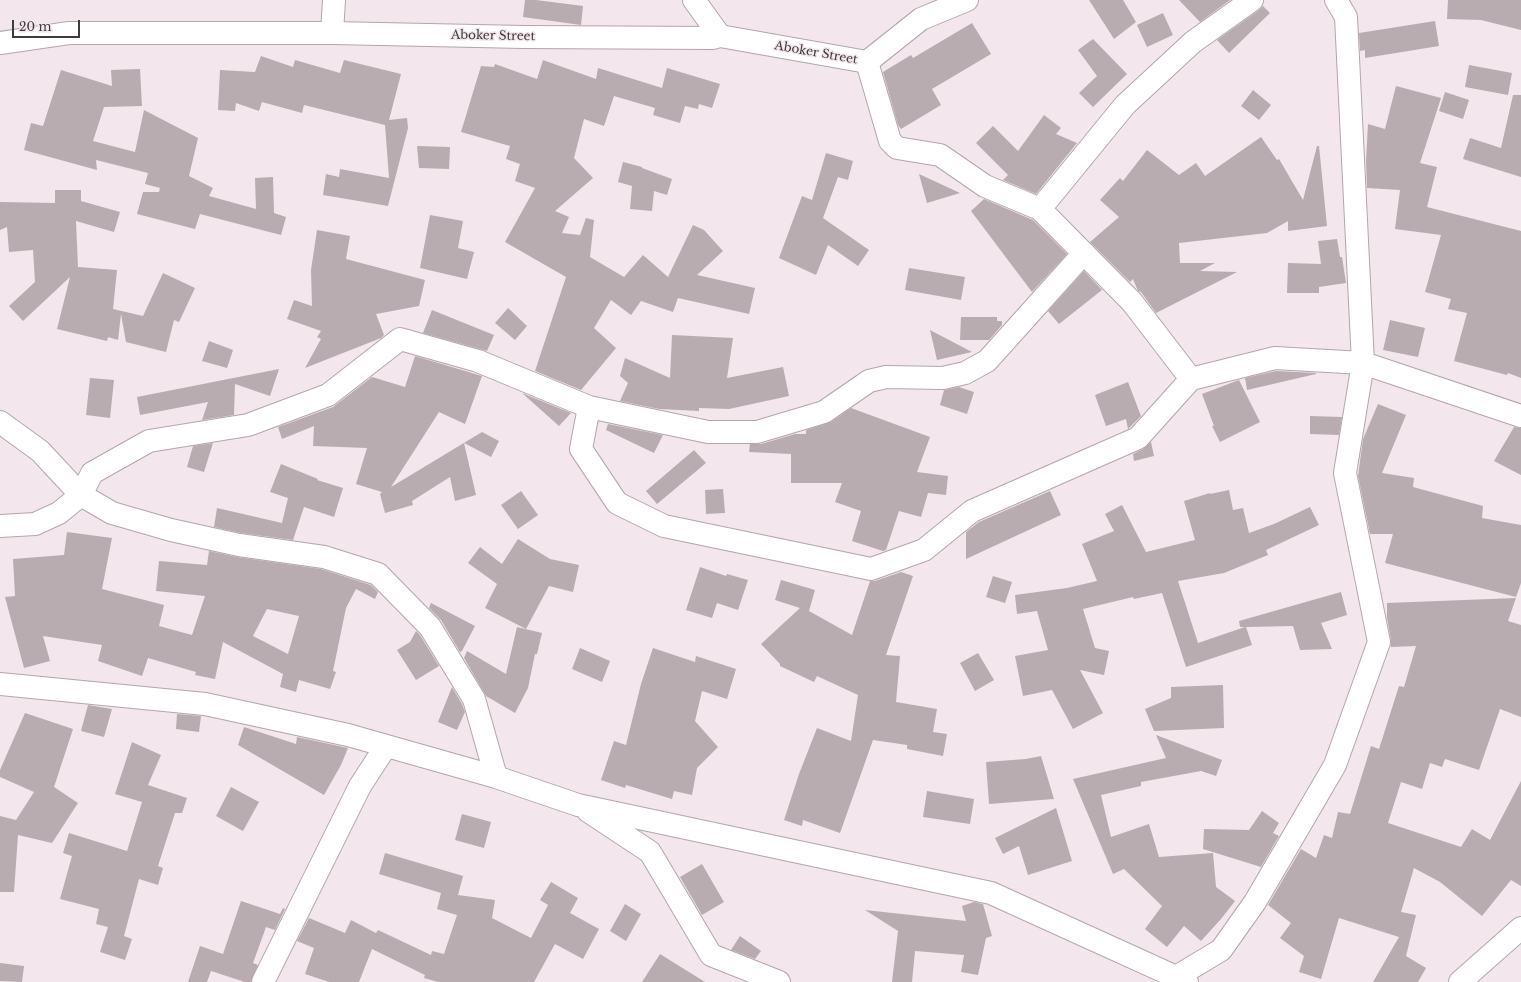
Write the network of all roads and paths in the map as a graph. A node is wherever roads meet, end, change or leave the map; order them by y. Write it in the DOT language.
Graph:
graph roads {
  1 [pos="334,0"];
  2 [pos="694,0"];
  3 [pos="967,0"];
  4 [pos="1252,0"];
  5 [pos="1336,0"];
  6 [pos="332,33"];
  7 [pos="720,36"];
  8 [pos="0,43"];
  9 [pos="867,62"];
  10 [pos="1040,208"];
  11 [pos="1084,253"];
  12 [pos="1363,363"];
  13 [pos="1192,379"];
  14 [pos="589,407"];
  15 [pos="1521,416"];
  16 [pos="0,422"];
  17 [pos="81,495"];
  18 [pos="0,526"];
  19 [pos="0,684"];
  20 [pos="386,746"];
  21 [pos="496,777"];
  22 [pos="578,805"];
  23 [pos="1521,928"];
  24 [pos="1178,980"];
  25 [pos="263,982"];
  26 [pos="779,982"];
  27 [pos="1460,982"];
  1 -- 6 [label="street"];
  2 -- 7 [label="street"];
  3 -- 9 [label="street, Aboker Street"];
  4 -- 10 [label="street"];
  5 -- 12 [label="street"];
  6 -- 7 [label="street, Aboker Street"];
  6 -- 8 [label="street, Aboker Street"];
  7 -- 9 [label="street, Aboker Street"];
  9 -- 10 [label="street"];
  10 -- 11 [label="street"];
  11 -- 13 [label="street"];
  11 -- 14 [label="street"];
  12 -- 13 [label="street"];
  12 -- 15 [label="street"];
  12 -- 24 [label="street"];
  13 -- 14 [label="street"];
  14 -- 17 [label="street"];
  16 -- 17 [label="street"];
  17 -- 18 [label="street"];
  17 -- 21 [label="street"];
  19 -- 20 [label="street"];
  20 -- 21 [label="street"];
  20 -- 25 [label="street"];
  21 -- 22 [label="street"];
  22 -- 24 [label="street"];
  22 -- 26 [label="street"];
  23 -- 27 [label="street"];
}
